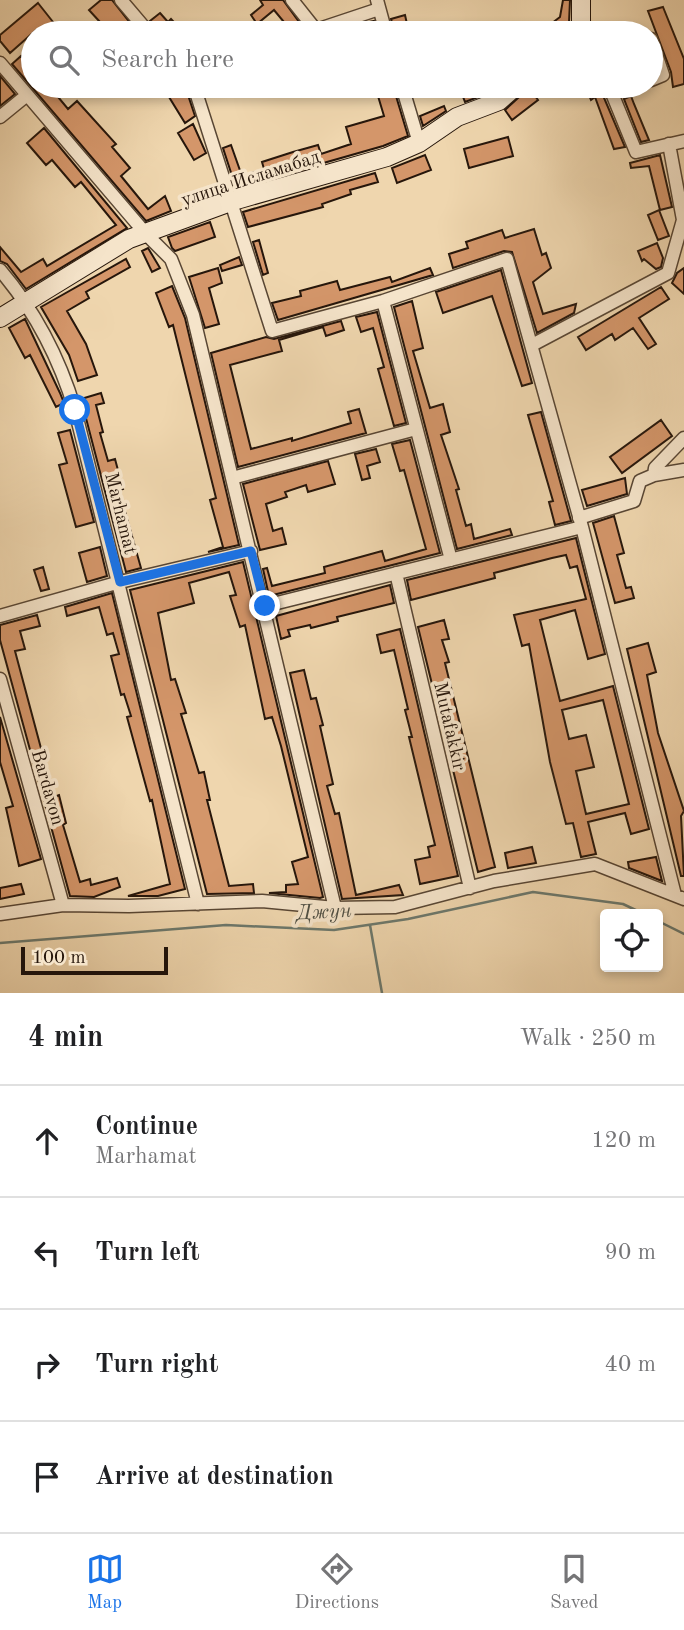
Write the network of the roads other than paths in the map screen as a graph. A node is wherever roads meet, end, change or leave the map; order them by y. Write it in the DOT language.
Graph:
graph roads {
  1 [pos="121,0"];
  2 [pos="292,0"];
  3 [pos="581,0"];
  4 [pos="378,5"];
  5 [pos="139,21"];
  6 [pos="305,21"];
  7 [pos="337,21"];
  8 [pos="580,21"];
  9 [pos="0,62"];
  10 [pos="21,88"];
  11 [pos="23,98"];
  12 [pos="30,98"];
  13 [pos="198,98"];
  14 [pos="406,98"];
  15 [pos="502,98"];
  16 [pos="615,98"];
  17 [pos="0,117"];
  18 [pos="684,141"];
  19 [pos="419,143"];
  20 [pos="669,144"];
  21 [pos="233,201"];
  22 [pos="146,234"];
  23 [pos="0,270"];
  24 [pos="383,301"];
  25 [pos="27,302"];
  26 [pos="0,318"];
  27 [pos="532,345"];
  28 [pos="416,429"];
  29 [pos="684,438"];
  30 [pos="684,470"];
  31 [pos="654,475"];
  32 [pos="232,478"];
  33 [pos="581,523"];
  34 [pos="251,551"];
  35 [pos="451,560"];
  36 [pos="396,573"];
  37 [pos="120,582"];
  38 [pos="265,606"];
  39 [pos="0,616"];
  40 [pos="0,679"];
  41 [pos="470,888"];
  42 [pos="680,897"];
  43 [pos="198,904"];
  44 [pos="63,905"];
  45 [pos="335,908"];
  46 [pos="0,914"];
  1 -- 5 [label="street"];
  2 -- 6 [label="street"];
  3 -- 8 [label="street"];
  4 -- 7 [label="street"];
  9 -- 10 [label="street"];
  11 -- 17 [label="street"];
  12 -- 22 [label="street"];
  13 -- 21 [label="street"];
  14 -- 19 [label="street"];
  15 -- 19 [label="street, улица Исламабад"];
  16 -- 20 [label="street"];
  18 -- 20 [label="street"];
  19 -- 21 [label="street, улица Исламабад"];
  20 -- 27 [label="street"];
  21 -- 22 [label="street, улица Исламабад"];
  21 -- 24 [label="street"];
  22 -- 25 [label="street, улица Исламабад"];
  22 -- 32 [label="street"];
  23 -- 25 [label="street, Marhamat"];
  24 -- 27 [label="street"];
  24 -- 28 [label="street"];
  25 -- 26 [label="street, улица Исламабад"];
  25 -- 37 [label="street, Marhamat"];
  27 -- 33 [label="street"];
  28 -- 32 [label="street"];
  28 -- 35 [label="street"];
  29 -- 31 [label="street"];
  30 -- 31 [label="street"];
  31 -- 33 [label="street"];
  32 -- 34 [label="street"];
  33 -- 35 [label="street"];
  33 -- 42 [label="street"];
  34 -- 37 [label="street"];
  34 -- 38 [label="street"];
  35 -- 36 [label="street"];
  36 -- 38 [label="street"];
  36 -- 41 [label="street, Mutafakkir"];
  37 -- 39 [label="street"];
  37 -- 43 [label="street, Marhamat"];
  38 -- 45 [label="street"];
  40 -- 44 [label="street, Bardavon"];
  41 -- 42 [label="street"];
  41 -- 45 [label="street"];
  43 -- 44 [label="street"];
  43 -- 45 [label="street"];
  44 -- 46 [label="street"];
}
